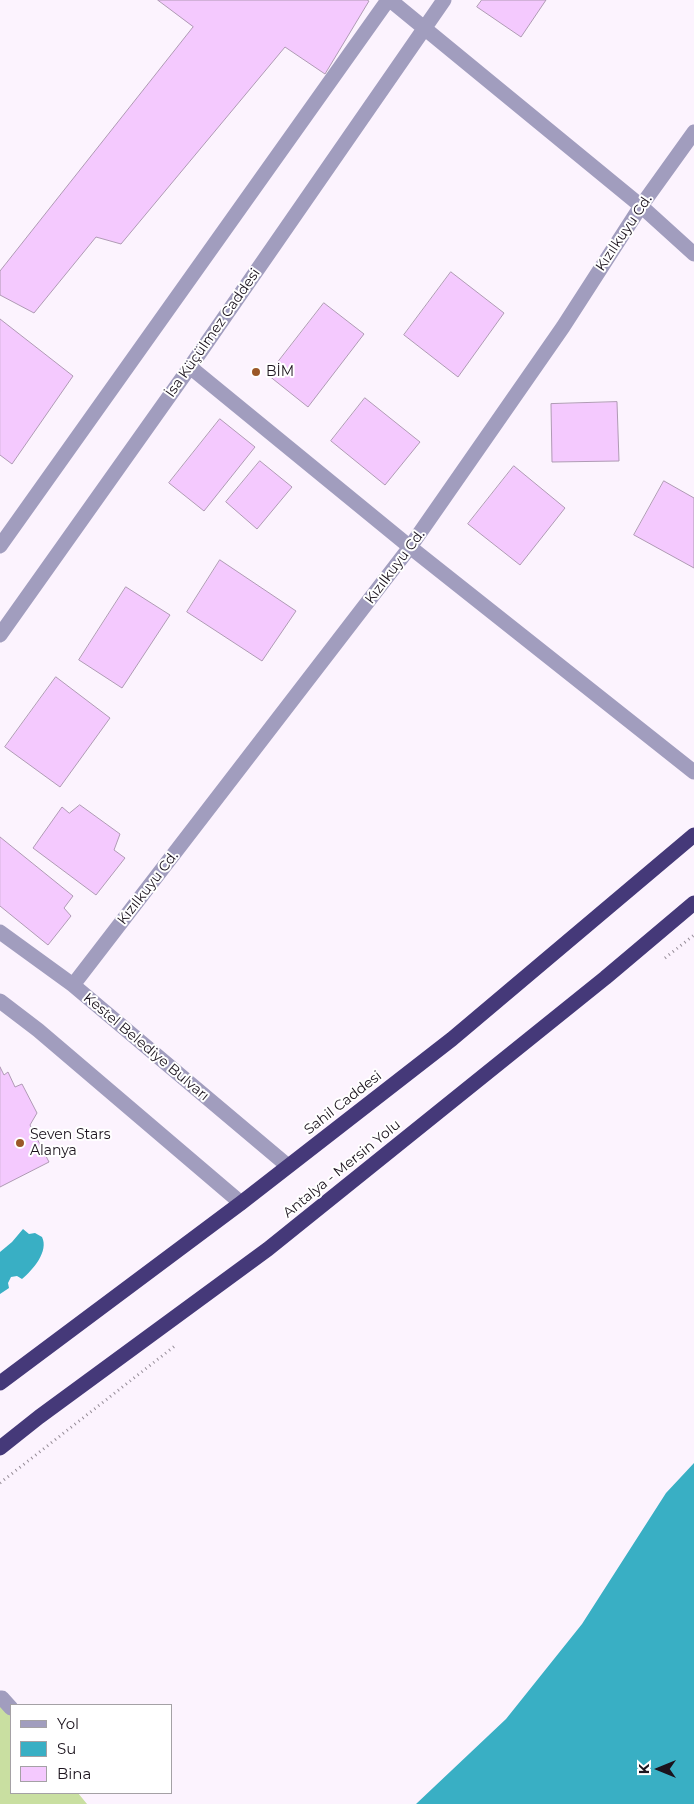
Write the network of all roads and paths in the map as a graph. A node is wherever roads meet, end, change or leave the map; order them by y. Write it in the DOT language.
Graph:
graph roads {
  1 [pos="389,0"];
  2 [pos="444,0"];
  3 [pos="424,28"];
  4 [pos="694,132"];
  5 [pos="641,206"];
  6 [pos="694,254"];
  7 [pos="190,367"];
  8 [pos="0,546"];
  9 [pos="410,547"];
  10 [pos="0,635"];
  11 [pos="694,772"];
  12 [pos="694,835"];
  13 [pos="694,903"];
  14 [pos="0,932"];
  15 [pos="73,985"];
  16 [pos="0,1001"];
  17 [pos="288,1166"];
  18 [pos="241,1203"];
  19 [pos="0,1383"];
  20 [pos="0,1448"];
  21 [pos="0,1698"];
  22 [pos="10,1707"];
  1 -- 3 [label="street"];
  1 -- 8 [label="street"];
  2 -- 3 [label="street, İsa Küçülmez Caddesi"];
  3 -- 5 [label="street"];
  3 -- 7 [label="street, İsa Küçülmez Caddesi"];
  4 -- 5 [label="street, Kızılkuyu Cd."];
  5 -- 6 [label="street"];
  5 -- 9 [label="street, Kızılkuyu Cd."];
  7 -- 9 [label="street"];
  7 -- 10 [label="street, İsa Küçülmez Caddesi"];
  9 -- 11 [label="street"];
  9 -- 15 [label="street, Kızılkuyu Cd."];
  12 -- 17 [label="highway, Sahil Caddesi"];
  13 -- 20 [label="highway, Antalya - Mersin Yolu"];
  14 -- 15 [label="street, Kestel Belediye Bulvarı"];
  15 -- 17 [label="street, Kestel Belediye Bulvarı"];
  16 -- 18 [label="street"];
  17 -- 18 [label="highway, Sahil Caddesi"];
  18 -- 19 [label="highway, Sahil Caddesi"];
  21 -- 22 [label="street"];
}
